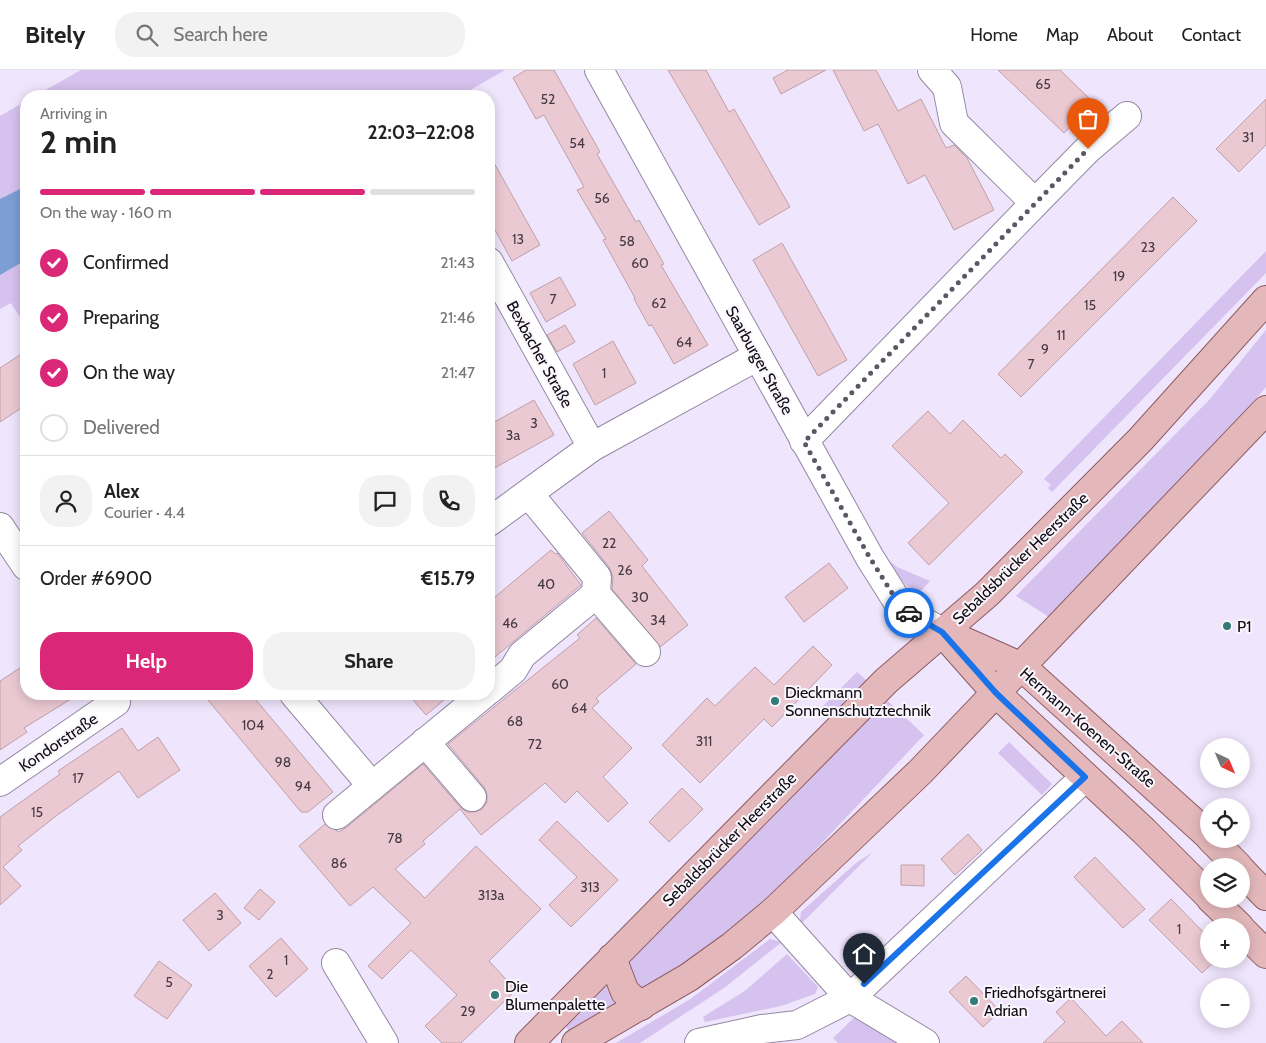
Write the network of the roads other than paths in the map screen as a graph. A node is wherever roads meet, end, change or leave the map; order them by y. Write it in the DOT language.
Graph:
graph roads {
  1 [pos="599,70"];
  2 [pos="932,70"];
  3 [pos="1127,116"];
  4 [pos="1035,202"];
  5 [pos="495,273"];
  6 [pos="1266,300"];
  7 [pos="758,356"];
  8 [pos="1266,410"];
  9 [pos="804,442"];
  10 [pos="592,446"];
  11 [pos="529,494"];
  12 [pos="495,518"];
  13 [pos="0,527"];
  14 [pos="20,557"];
  15 [pos="596,594"];
  16 [pos="942,632"];
  17 [pos="646,652"];
  18 [pos="1022,667"];
  19 [pos="495,685"];
  20 [pos="996,693"];
  21 [pos="110,700"];
  22 [pos="299,700"];
  23 [pos="477,700"];
  24 [pos="425,742"];
  25 [pos="1085,777"];
  26 [pos="0,782"];
  27 [pos="372,786"];
  28 [pos="472,798"];
  29 [pos="337,814"];
  30 [pos="1200,829"];
  31 [pos="1220,848"];
  32 [pos="1230,858"];
  33 [pos="1250,879"];
  34 [pos="1200,888"];
  35 [pos="1266,896"];
  36 [pos="1220,908"];
  37 [pos="773,912"];
  38 [pos="1230,918"];
  39 [pos="1250,938"];
  40 [pos="1266,954"];
  41 [pos="612,958"];
  42 [pos="336,963"];
  43 [pos="850,998"];
  44 [pos="641,1006"];
  45 [pos="384,1043"];
  46 [pos="529,1043"];
  47 [pos="576,1043"];
  48 [pos="699,1043"];
  49 [pos="925,1043"];
  1 -- 7 [label="street, Saarburger Straße"];
  2 -- 4 [label="street"];
  3 -- 4 [label="street"];
  4 -- 9 [label="street"];
  5 -- 10 [label="street, Bexbacher Straße"];
  6 -- 16 [label="main road, Sebaldsbrücker Heerstraße"];
  7 -- 9 [label="street, Saarburger Straße"];
  7 -- 10 [label="street"];
  8 -- 18 [label="main road"];
  9 -- 16 [label="street, Saarburger Straße"];
  10 -- 11 [label="street"];
  11 -- 12 [label="street"];
  11 -- 15 [label="street"];
  13 -- 14 [label="street"];
  15 -- 17 [label="street"];
  15 -- 19 [label="street"];
  16 -- 18 [label="main road, Hermann-Koenen-Straße"];
  16 -- 20 [label="main road"];
  16 -- 41 [label="main road, Sebaldsbrücker Heerstraße"];
  18 -- 20 [label="main road"];
  18 -- 30 [label="main road, Hermann-Koenen-Straße"];
  20 -- 25 [label="main road"];
  20 -- 37 [label="main road"];
  21 -- 26 [label="street, Kondorstraße"];
  22 -- 27 [label="street"];
  23 -- 24 [label="street"];
  24 -- 27 [label="street"];
  24 -- 28 [label="street"];
  25 -- 34 [label="main road"];
  25 -- 43 [label="street"];
  27 -- 29 [label="street"];
  31 -- 32 [label="main road, Hermann-Koenen-Straße"];
  33 -- 35 [label="main road"];
  36 -- 38 [label="main road"];
  37 -- 43 [label="street"];
  37 -- 44 [label="main road"];
  39 -- 40 [label="main road"];
  41 -- 44 [label="main road"];
  41 -- 46 [label="main road, Sebaldsbrücker Heerstraße"];
  42 -- 45 [label="street"];
  43 -- 48 [label="street"];
  43 -- 49 [label="street"];
  44 -- 47 [label="main road"];
}
